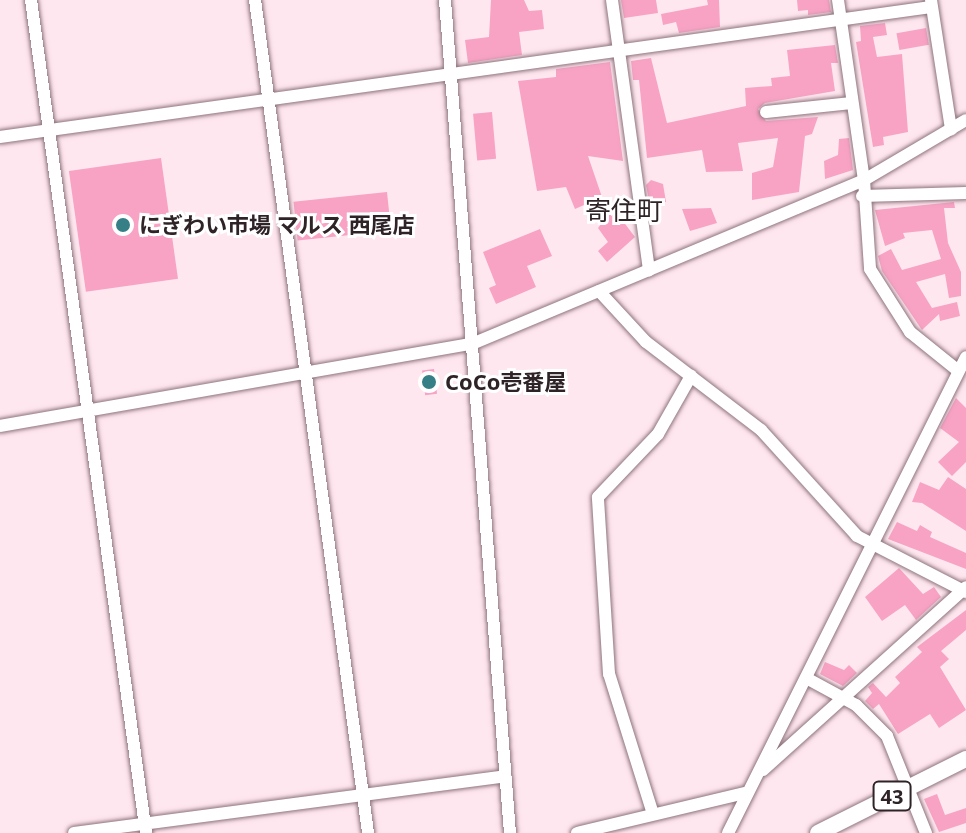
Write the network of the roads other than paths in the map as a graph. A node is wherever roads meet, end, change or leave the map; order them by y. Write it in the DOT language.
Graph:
graph roads {
  1 [pos="31,0"];
  2 [pos="255,0"];
  3 [pos="445,0"];
  4 [pos="612,0"];
  5 [pos="838,0"];
  6 [pos="931,4"];
  7 [pos="840,21"];
  8 [pos="619,51"];
  9 [pos="451,75"];
  10 [pos="268,97"];
  11 [pos="852,103"];
  12 [pos="766,112"];
  13 [pos="966,120"];
  14 [pos="951,129"];
  15 [pos="49,131"];
  16 [pos="0,137"];
  17 [pos="864,180"];
  18 [pos="966,193"];
  19 [pos="862,196"];
  20 [pos="649,270"];
  21 [pos="599,291"];
  22 [pos="472,344"];
  23 [pos="966,357"];
  24 [pos="956,369"];
  25 [pos="306,372"];
  26 [pos="691,376"];
  27 [pos="88,411"];
  28 [pos="0,426"];
  29 [pos="871,544"];
  30 [pos="965,590"];
  31 [pos="808,679"];
  32 [pos="843,699"];
  33 [pos="966,759"];
  34 [pos="757,775"];
  35 [pos="505,776"];
  36 [pos="907,789"];
  37 [pos="363,793"];
  38 [pos="745,793"];
  39 [pos="653,814"];
  40 [pos="145,828"];
  41 [pos="74,833"];
  42 [pos="368,833"];
  43 [pos="510,833"];
  44 [pos="577,833"];
  45 [pos="728,833"];
  46 [pos="818,833"];
  47 [pos="926,833"];
  1 -- 15 [label="street"];
  2 -- 10 [label="street"];
  3 -- 9 [label="street"];
  4 -- 8 [label="street"];
  5 -- 7 [label="street"];
  6 -- 7 [label="street"];
  6 -- 14 [label="street"];
  7 -- 8 [label="street"];
  7 -- 11 [label="street"];
  8 -- 9 [label="street"];
  8 -- 20 [label="street"];
  9 -- 10 [label="street"];
  9 -- 22 [label="street"];
  10 -- 15 [label="street"];
  10 -- 25 [label="street"];
  11 -- 12 [label="street"];
  11 -- 17 [label="street"];
  13 -- 14 [label="street"];
  14 -- 17 [label="street"];
  15 -- 16 [label="street"];
  15 -- 27 [label="street"];
  17 -- 19 [label="street"];
  17 -- 20 [label="street"];
  18 -- 19 [label="street"];
  19 -- 24 [label="street"];
  20 -- 21 [label="street"];
  21 -- 22 [label="street"];
  21 -- 26 [label="street"];
  22 -- 25 [label="street"];
  22 -- 35 [label="street"];
  23 -- 24 [label="street"];
  24 -- 29 [label="street"];
  25 -- 27 [label="street"];
  25 -- 37 [label="street"];
  26 -- 29 [label="street"];
  26 -- 39 [label="street"];
  27 -- 28 [label="street"];
  27 -- 40 [label="street"];
  29 -- 30 [label="street"];
  29 -- 31 [label="street"];
  30 -- 32 [label="street"];
  31 -- 32 [label="street"];
  31 -- 34 [label="street"];
  32 -- 34 [label="street"];
  32 -- 36 [label="street"];
  33 -- 36 [label="main road, 43"];
  34 -- 38 [label="street"];
  35 -- 37 [label="street"];
  35 -- 43 [label="street"];
  36 -- 46 [label="main road, 43"];
  36 -- 47 [label="street"];
  37 -- 40 [label="street"];
  37 -- 42 [label="street"];
  38 -- 39 [label="street"];
  38 -- 45 [label="street"];
  39 -- 44 [label="street"];
  40 -- 41 [label="street"];
}
